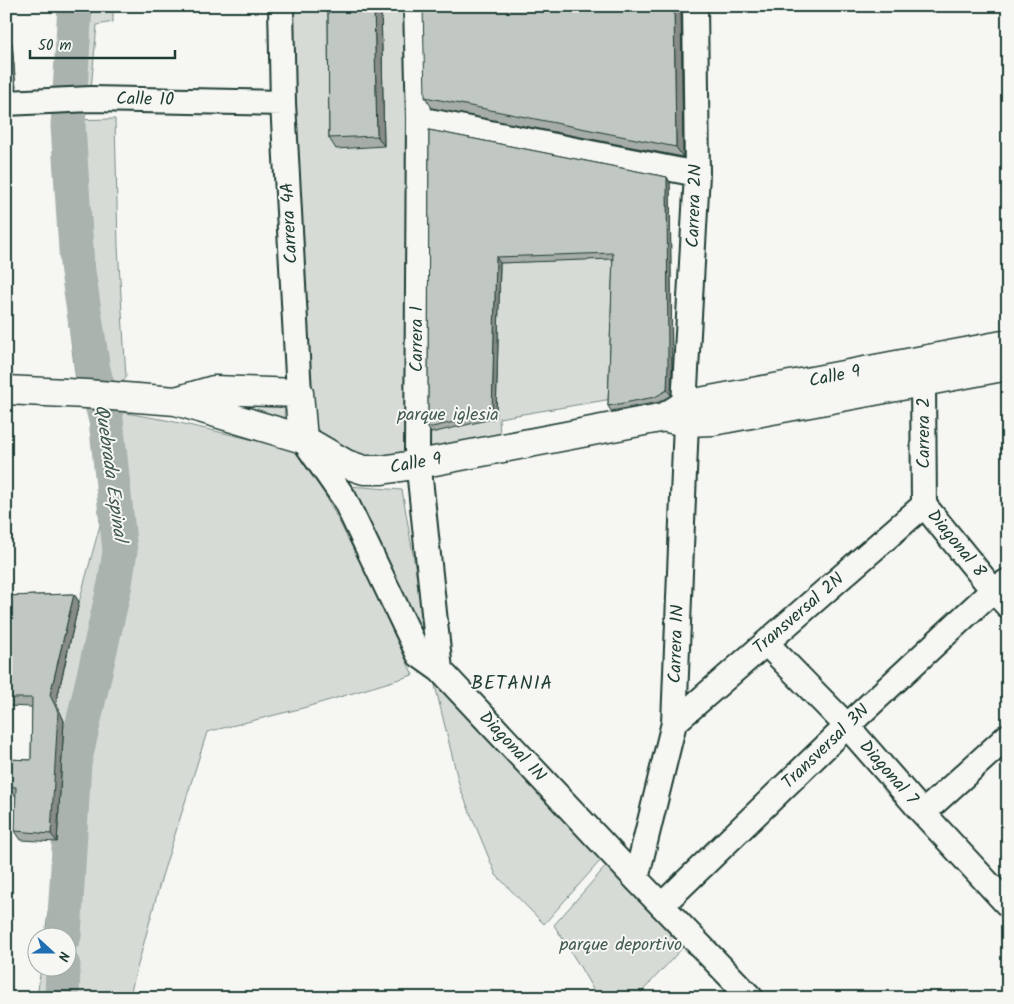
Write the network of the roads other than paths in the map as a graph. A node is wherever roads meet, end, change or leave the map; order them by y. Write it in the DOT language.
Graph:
graph roads {
  1 [pos="281,6"];
  2 [pos="416,6"];
  3 [pos="695,6"];
  4 [pos="283,102"];
  5 [pos="6,103"];
  6 [pos="419,119"];
  7 [pos="697,174"];
  8 [pos="1008,344"];
  9 [pos="1008,366"];
  10 [pos="922,372"];
  11 [pos="6,390"];
  12 [pos="299,393"];
  13 [pos="176,402"];
  14 [pos="678,415"];
  15 [pos="303,439"];
  16 [pos="419,464"];
  17 [pos="924,505"];
  18 [pos="1003,593"];
  19 [pos="766,643"];
  20 [pos="440,670"];
  21 [pos="674,723"];
  22 [pos="847,726"];
  23 [pos="1008,736"];
  24 [pos="923,813"];
  25 [pos="636,879"];
  26 [pos="662,905"];
  27 [pos="1008,905"];
  28 [pos="751,998"];
  1 -- 4 [label="street, Carrera 4A"];
  2 -- 6 [label="street, Carrera 1"];
  3 -- 7 [label="street, Carrera 2N"];
  4 -- 5 [label="street, Calle 10"];
  4 -- 12 [label="street, Carrera 4A"];
  6 -- 7 [label="street"];
  6 -- 16 [label="street, Carrera 1"];
  7 -- 14 [label="street, Carrera 2N"];
  8 -- 10 [label="street, Calle 9"];
  9 -- 10 [label="street, Calle 9"];
  10 -- 14 [label="street, Calle 9"];
  10 -- 17 [label="street, Carrera 2"];
  11 -- 13 [label="street, Calle 9"];
  12 -- 13 [label="street, Calle 9"];
  12 -- 15 [label="street, Carrera 4A"];
  13 -- 15 [label="street, Calle 9"];
  14 -- 16 [label="street, Calle 9"];
  14 -- 21 [label="street, Carrera 1N"];
  15 -- 16 [label="street, Calle 9"];
  15 -- 20 [label="street, Diagonal 1N"];
  16 -- 20 [label="street, Carrera 1"];
  17 -- 18 [label="street, Diagonal 8"];
  17 -- 19 [label="street, Transversal 2N"];
  18 -- 22 [label="street, Transversal 3N"];
  19 -- 21 [label="street, Transversal 2N"];
  19 -- 22 [label="street, Diagonal 7"];
  20 -- 25 [label="street, Diagonal 1N"];
  21 -- 25 [label="street, Carrera 1N"];
  22 -- 24 [label="street, Diagonal 7"];
  22 -- 26 [label="street, Transversal 3N"];
  23 -- 24 [label="street"];
  24 -- 27 [label="street, Diagonal 7"];
  25 -- 26 [label="street, Diagonal 1N"];
  26 -- 28 [label="street, Diagonal 1N"];
}
